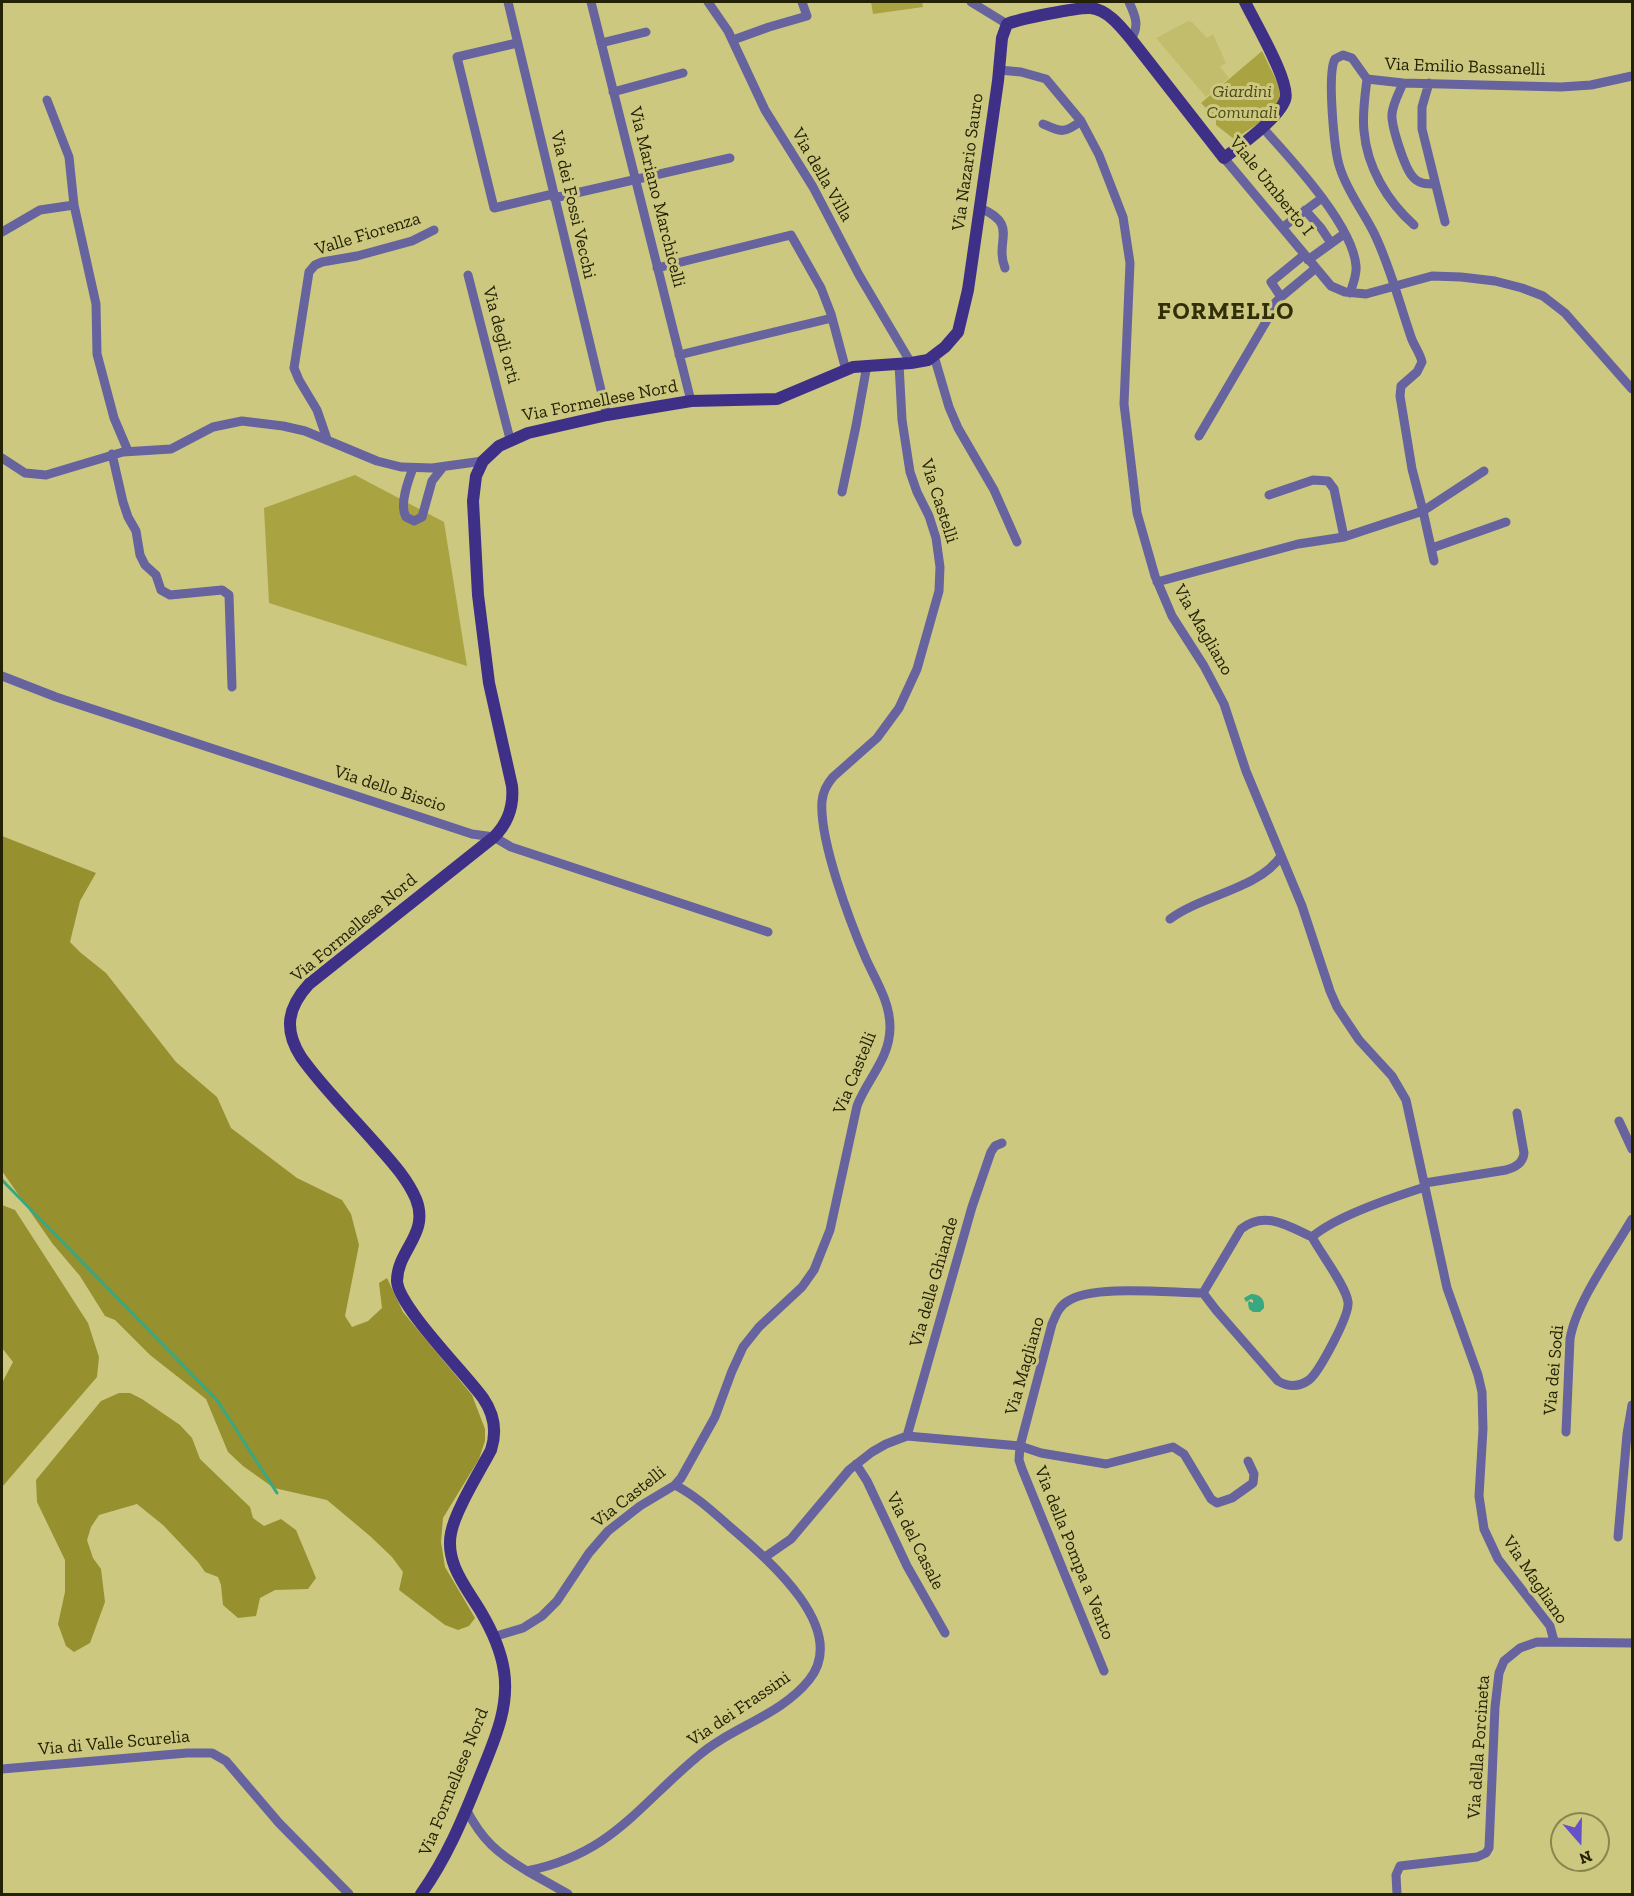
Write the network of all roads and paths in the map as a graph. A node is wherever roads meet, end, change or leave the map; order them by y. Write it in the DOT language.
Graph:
graph roads {
  1 [pos="508,2"];
  2 [pos="591,2"];
  3 [pos="708,2"];
  4 [pos="717,2"];
  5 [pos="802,2"];
  6 [pos="971,2"];
  7 [pos="1129,2"];
  8 [pos="1246,2"];
  9 [pos="1091,5"];
  10 [pos="721,19"];
  11 [pos="1007,24"];
  12 [pos="646,32"];
  13 [pos="1131,39"];
  14 [pos="733,40"];
  15 [pos="518,43"];
  16 [pos="601,43"];
  17 [pos="999,70"];
  18 [pos="683,73"];
  19 [pos="1632,76"];
  20 [pos="1367,79"];
  21 [pos="1404,83"];
  22 [pos="1429,83"];
  23 [pos="613,92"];
  24 [pos="46,100"];
  25 [pos="1081,121"];
  26 [pos="1043,124"];
  27 [pos="1262,127"];
  28 [pos="730,158"];
  29 [pos="1224,158"];
  30 [pos="635,180"];
  31 [pos="1435,184"];
  32 [pos="554,196"];
  33 [pos="1322,198"];
  34 [pos="74,205"];
  35 [pos="980,208"];
  36 [pos="1305,210"];
  37 [pos="1445,222"];
  38 [pos="1414,225"];
  39 [pos="1282,227"];
  40 [pos="434,230"];
  41 [pos="2,232"];
  42 [pos="1344,234"];
  43 [pos="1331,243"];
  44 [pos="1306,257"];
  45 [pos="657,268"];
  46 [pos="1005,268"];
  47 [pos="1316,268"];
  48 [pos="468,275"];
  49 [pos="1394,288"];
  50 [pos="1350,293"];
  51 [pos="1281,297"];
  52 [pos="832,318"];
  53 [pos="679,355"];
  54 [pos="934,356"];
  55 [pos="905,364"];
  56 [pos="867,365"];
  57 [pos="846,370"];
  58 [pos="1632,389"];
  59 [pos="691,401"];
  60 [pos="607,415"];
  61 [pos="1199,436"];
  62 [pos="327,439"];
  63 [pos="510,439"];
  64 [pos="128,451"];
  65 [pos="112,454"];
  66 [pos="2,458"];
  67 [pos="483,461"];
  68 [pos="443,467"];
  69 [pos="413,468"];
  70 [pos="1484,471"];
  71 [pos="842,492"];
  72 [pos="1269,495"];
  73 [pos="1424,512"];
  74 [pos="1506,522"];
  75 [pos="1344,537"];
  76 [pos="1017,542"];
  77 [pos="1432,548"];
  78 [pos="1434,561"];
  79 [pos="1157,582"];
  80 [pos="2,676"];
  81 [pos="232,687"];
  82 [pos="494,837"];
  83 [pos="1281,856"];
  84 [pos="1170,919"];
  85 [pos="768,932"];
  86 [pos="1518,1113"];
  87 [pos="1619,1121"];
  88 [pos="1002,1143"];
  89 [pos="1632,1149"];
  90 [pos="1425,1185"];
  91 [pos="1632,1219"];
  92 [pos="1312,1237"];
  93 [pos="1203,1293"];
  94 [pos="1632,1406"];
  95 [pos="1566,1432"];
  96 [pos="907,1436"];
  97 [pos="1020,1446"];
  98 [pos="1248,1461"];
  99 [pos="856,1464"];
  100 [pos="675,1485"];
  101 [pos="1618,1537"];
  102 [pos="765,1557"];
  103 [pos="945,1633"];
  104 [pos="493,1637"];
  105 [pos="1554,1641"];
  106 [pos="1632,1643"];
  107 [pos="1104,1671"];
  108 [pos="2,1769"];
  109 [pos="466,1809"];
  110 [pos="527,1871"];
  111 [pos="349,1894"];
  112 [pos="421,1894"];
  113 [pos="568,1894"];
  114 [pos="1397,1894"];
  1 -- 15 [label="street, Via dei Fossi Vecchi"];
  2 -- 16 [label="street, Via Mariano Marchicelli"];
  3 -- 10 [label="street, Via della Villa"];
  4 -- 10 [label="street"];
  5 -- 14 [label="street"];
  6 -- 11 [label="street"];
  7 -- 13 [label="street"];
  8 -- 27 [label="street"];
  9 -- 11 [label="street"];
  9 -- 13 [label="street, Viale Umberto I"];
  10 -- 14 [label="street, Via della Villa"];
  11 -- 17 [label="street, Via Nazario Sauro"];
  12 -- 16 [label="street"];
  13 -- 29 [label="street, Viale Umberto I"];
  14 -- 55 [label="street, Via della Villa"];
  15 -- 32 [label="street, Via dei Fossi Vecchi"];
  15 -- 32 [label="street"];
  16 -- 23 [label="street, Via Mariano Marchicelli"];
  17 -- 25 [label="street, Via Magliano"];
  17 -- 35 [label="street, Via Nazario Sauro"];
  18 -- 23 [label="street"];
  19 -- 22 [label="street, Via Emilio Bassanelli"];
  20 -- 21 [label="street, Via Emilio Bassanelli"];
  20 -- 38 [label="street"];
  20 -- 49 [label="street, Via Emilio Bassanelli"];
  21 -- 22 [label="street, Via Emilio Bassanelli"];
  21 -- 31 [label="street"];
  22 -- 31 [label="street"];
  23 -- 30 [label="street, Via Mariano Marchicelli"];
  24 -- 34 [label="street"];
  25 -- 26 [label="street"];
  25 -- 79 [label="street, Via Magliano"];
  27 -- 29 [label="street"];
  27 -- 33 [label="street"];
  28 -- 30 [label="street"];
  29 -- 39 [label="street, Viale Umberto I"];
  30 -- 32 [label="street"];
  30 -- 45 [label="street, Via Mariano Marchicelli"];
  31 -- 37 [label="street"];
  32 -- 60 [label="street, Via dei Fossi Vecchi"];
  33 -- 36 [label="street"];
  33 -- 42 [label="street"];
  34 -- 41 [label="street"];
  34 -- 64 [label="street"];
  35 -- 46 [label="street"];
  35 -- 54 [label="street, Via Nazario Sauro"];
  36 -- 39 [label="street"];
  36 -- 43 [label="street"];
  39 -- 44 [label="street, Viale Umberto I"];
  40 -- 62 [label="street, Valle Fiorenza"];
  42 -- 43 [label="street"];
  42 -- 50 [label="street"];
  43 -- 44 [label="street"];
  44 -- 47 [label="street, Viale Umberto I"];
  44 -- 51 [label="street"];
  45 -- 52 [label="street"];
  45 -- 53 [label="street, Via Mariano Marchicelli"];
  47 -- 50 [label="street, Viale Umberto I"];
  47 -- 51 [label="street"];
  48 -- 63 [label="street, Via degli orti"];
  49 -- 50 [label="street"];
  49 -- 58 [label="street"];
  49 -- 73 [label="street"];
  51 -- 61 [label="street"];
  52 -- 53 [label="street"];
  52 -- 57 [label="street"];
  53 -- 59 [label="street, Via Mariano Marchicelli"];
  54 -- 55 [label="street, Via Nazario Sauro"];
  54 -- 76 [label="street"];
  55 -- 56 [label="street, Via Formellese Nord"];
  55 -- 100 [label="street, Via Castelli"];
  56 -- 57 [label="street, Via Formellese Nord"];
  56 -- 71 [label="street"];
  57 -- 59 [label="street, Via Formellese Nord"];
  59 -- 60 [label="street, Via Formellese Nord"];
  60 -- 63 [label="street, Via Formellese Nord"];
  62 -- 64 [label="street"];
  62 -- 69 [label="street"];
  63 -- 67 [label="street, Via Formellese Nord"];
  64 -- 65 [label="street"];
  65 -- 66 [label="street"];
  65 -- 81 [label="street"];
  67 -- 68 [label="street"];
  67 -- 82 [label="street, Via Formellese Nord"];
  68 -- 69 [label="street"];
  68 -- 69 [label="street"];
  70 -- 73 [label="street"];
  72 -- 75 [label="street"];
  73 -- 75 [label="street"];
  73 -- 77 [label="street"];
  74 -- 77 [label="street"];
  75 -- 79 [label="street"];
  77 -- 78 [label="street"];
  79 -- 83 [label="street, Via Magliano"];
  80 -- 82 [label="street, Via dello Biscio"];
  82 -- 85 [label="street, Via dello Biscio"];
  82 -- 104 [label="street, Via Formellese Nord"];
  83 -- 84 [label="street"];
  83 -- 90 [label="street, Via Magliano"];
  86 -- 90 [label="street"];
  87 -- 89 [label="street"];
  88 -- 96 [label="street, Via delle Ghiande"];
  90 -- 92 [label="street"];
  90 -- 105 [label="street, Via Magliano"];
  91 -- 95 [label="street, Via dei Sodi"];
  92 -- 93 [label="street"];
  92 -- 93 [label="street"];
  93 -- 97 [label="street, Via Magliano"];
  94 -- 101 [label="street"];
  96 -- 97 [label="street"];
  96 -- 99 [label="street"];
  97 -- 98 [label="street"];
  97 -- 107 [label="street, Via della Pompa a Vento"];
  99 -- 102 [label="street"];
  99 -- 103 [label="street, Via del Casale"];
  100 -- 102 [label="street, Via dei Frassini"];
  100 -- 104 [label="street, Via Castelli"];
  102 -- 110 [label="street, Via dei Frassini"];
  104 -- 109 [label="street, Via Formellese Nord"];
  105 -- 106 [label="street, Via della Porcineta"];
  105 -- 114 [label="street, Via della Porcineta"];
  108 -- 111 [label="street, Via di Valle Scurelia"];
  109 -- 110 [label="street"];
  109 -- 112 [label="street, Via Formellese Nord"];
  110 -- 113 [label="street"];
}
